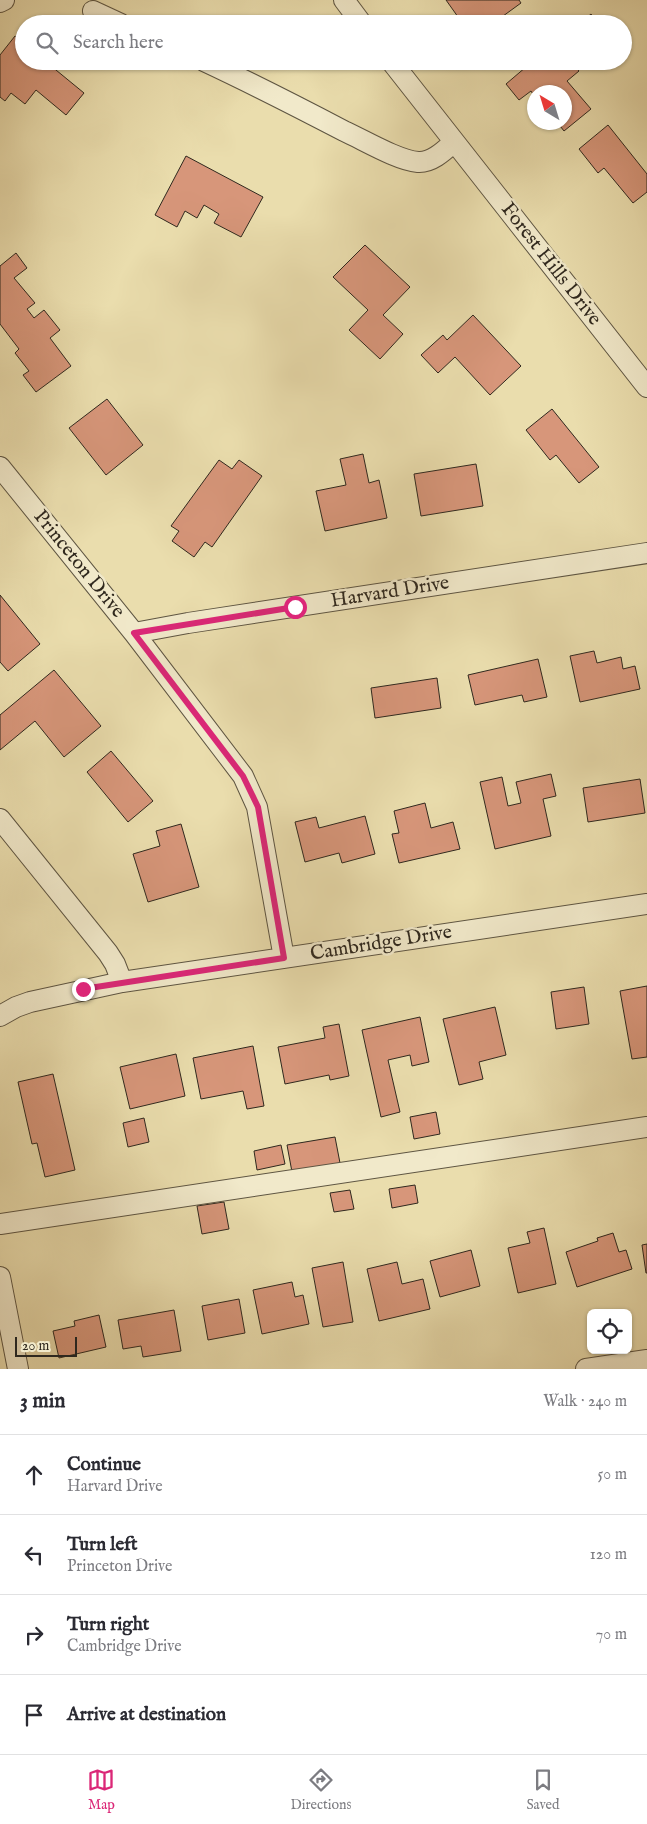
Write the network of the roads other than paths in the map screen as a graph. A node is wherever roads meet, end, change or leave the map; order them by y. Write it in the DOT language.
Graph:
graph roads {
  1 [pos="4,0"];
  2 [pos="344,0"];
  3 [pos="0,2"];
  4 [pos="93,11"];
  5 [pos="102,15"];
  6 [pos="355,15"];
  7 [pos="222,70"];
  8 [pos="398,70"];
  9 [pos="454,142"];
  10 [pos="647,387"];
  11 [pos="0,467"];
  12 [pos="647,553"];
  13 [pos="134,633"];
  14 [pos="0,819"];
  15 [pos="647,904"];
  16 [pos="284,958"];
  17 [pos="122,982"];
  18 [pos="0,1016"];
  19 [pos="647,1127"];
  20 [pos="0,1224"];
  21 [pos="0,1277"];
  22 [pos="647,1360"];
  23 [pos="18,1369"];
  24 [pos="586,1369"];
  1 -- 3 [label="street"];
  2 -- 6 [label="street"];
  4 -- 5 [label="street"];
  7 -- 9 [label="street"];
  8 -- 9 [label="street, Forest Hills Drive"];
  9 -- 10 [label="street, Forest Hills Drive"];
  11 -- 13 [label="street, Princeton Drive"];
  12 -- 13 [label="street, Harvard Drive"];
  13 -- 16 [label="street, Princeton Drive"];
  14 -- 17 [label="street"];
  15 -- 16 [label="street, Cambridge Drive"];
  16 -- 17 [label="street, Cambridge Drive"];
  17 -- 18 [label="street, Cambridge Drive"];
  19 -- 20 [label="street"];
  21 -- 23 [label="street"];
  22 -- 24 [label="street"];
}
